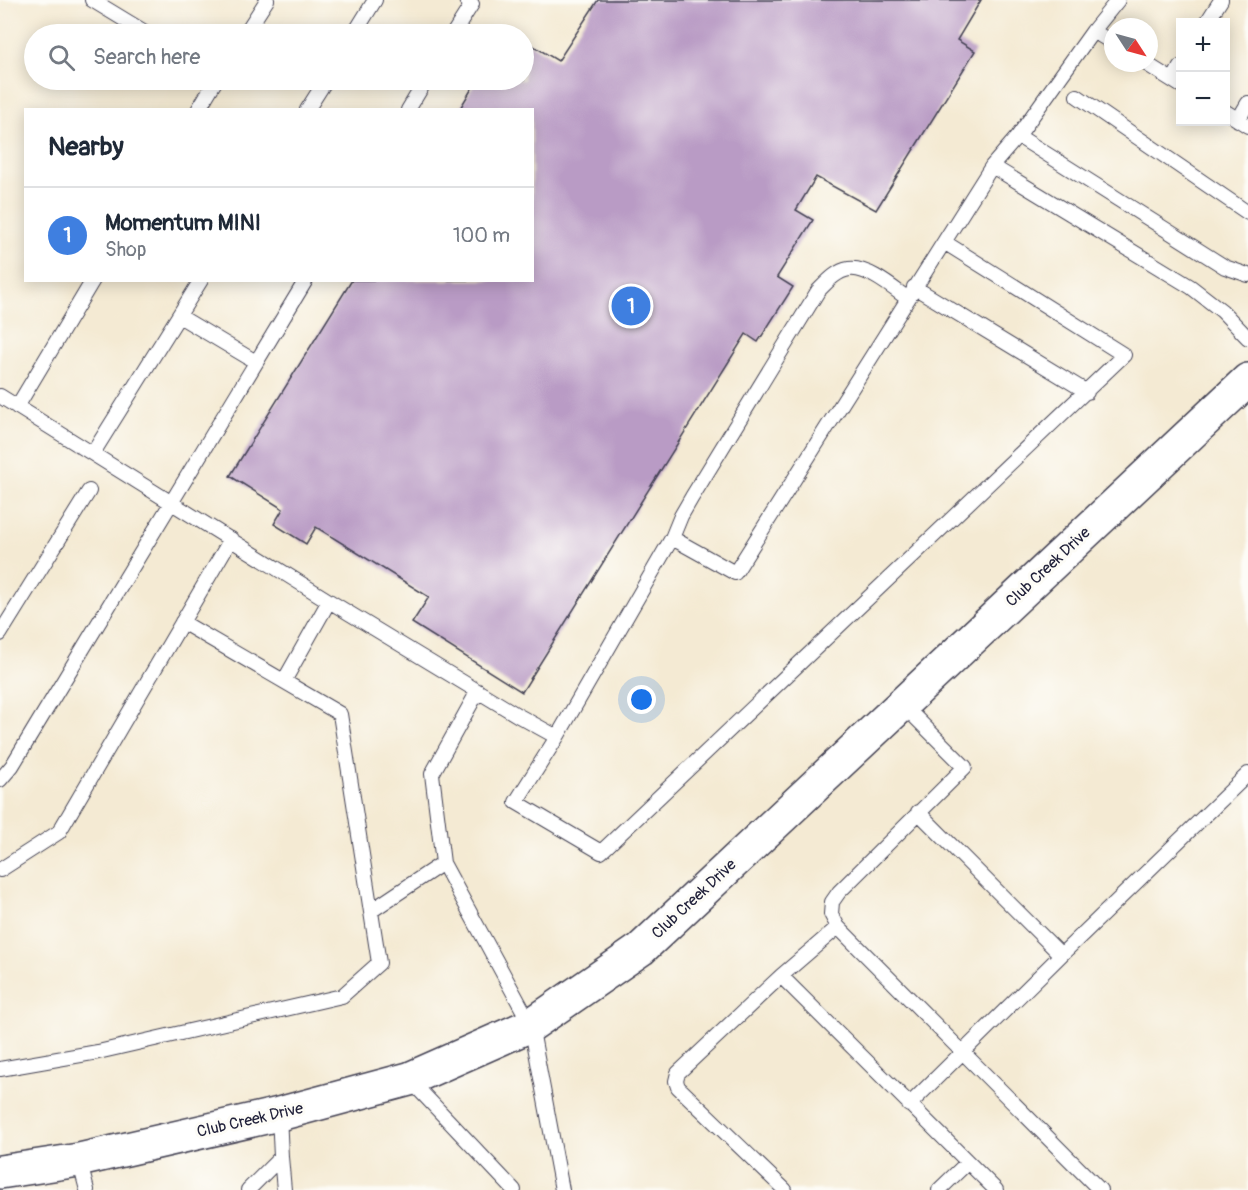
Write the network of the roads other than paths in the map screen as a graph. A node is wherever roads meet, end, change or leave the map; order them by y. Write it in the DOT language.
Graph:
graph roads {
  1 [pos="92,0"];
  2 [pos="267,0"];
  3 [pos="375,0"];
  4 [pos="466,0"];
  5 [pos="1118,0"];
  6 [pos="1221,0"];
  7 [pos="1210,18"];
  8 [pos="132,24"];
  9 [pos="251,24"];
  10 [pos="360,24"];
  11 [pos="459,24"];
  12 [pos="1093,31"];
  13 [pos="1104,38"];
  14 [pos="1158,71"];
  15 [pos="1176,81"];
  16 [pos="210,90"];
  17 [pos="320,90"];
  18 [pos="420,90"];
  19 [pos="1077,96"];
  20 [pos="1248,103"];
  21 [pos="199,108"];
  22 [pos="308,108"];
  23 [pos="409,108"];
  24 [pos="1230,115"];
  25 [pos="1243,123"];
  26 [pos="1018,136"];
  27 [pos="992,166"];
  28 [pos="1248,213"];
  29 [pos="944,242"];
  30 [pos="1248,275"];
  31 [pos="92,282"];
  32 [pos="200,282"];
  33 [pos="305,282"];
  34 [pos="911,293"];
  35 [pos="179,316"];
  36 [pos="1248,338"];
  37 [pos="256,362"];
  38 [pos="1248,380"];
  39 [pos="1087,392"];
  40 [pos="0,396"];
  41 [pos="16,407"];
  42 [pos="93,453"];
  43 [pos="89,490"];
  44 [pos="170,502"];
  45 [pos="672,538"];
  46 [pos="231,539"];
  47 [pos="329,601"];
  48 [pos="182,622"];
  49 [pos="0,634"];
  50 [pos="284,681"];
  51 [pos="478,691"];
  52 [pos="902,704"];
  53 [pos="557,736"];
  54 [pos="1248,774"];
  55 [pos="0,780"];
  56 [pos="918,812"];
  57 [pos="443,863"];
  58 [pos="0,870"];
  59 [pos="371,911"];
  60 [pos="838,927"];
  61 [pos="1061,955"];
  62 [pos="781,976"];
  63 [pos="531,1025"];
  64 [pos="964,1051"];
  65 [pos="0,1070"];
  66 [pos="410,1079"];
  67 [pos="909,1105"];
  68 [pos="279,1114"];
  69 [pos="281,1157"];
  70 [pos="968,1162"];
  71 [pos="0,1172"];
  72 [pos="83,1175"];
  73 [pos="248,1190"];
  74 [pos="284,1190"];
  75 [pos="514,1190"];
  76 [pos="562,1190"];
  77 [pos="785,1190"];
  78 [pos="939,1190"];
  79 [pos="996,1190"];
  80 [pos="1100,1190"];
  1 -- 8 [label="lane"];
  2 -- 9 [label="lane"];
  3 -- 10 [label="lane"];
  4 -- 11 [label="lane"];
  5 -- 12 [label="lane"];
  6 -- 7 [label="lane"];
  12 -- 13 [label="lane"];
  12 -- 26 [label="lane"];
  14 -- 15 [label="lane"];
  16 -- 21 [label="lane"];
  17 -- 22 [label="lane"];
  18 -- 23 [label="lane"];
  19 -- 28 [label="lane"];
  20 -- 25 [label="lane"];
  24 -- 25 [label="lane"];
  26 -- 27 [label="lane"];
  26 -- 30 [label="lane"];
  27 -- 29 [label="lane"];
  27 -- 36 [label="lane"];
  29 -- 34 [label="lane"];
  29 -- 39 [label="lane"];
  31 -- 41 [label="lane"];
  32 -- 35 [label="lane"];
  33 -- 37 [label="lane"];
  34 -- 39 [label="lane"];
  34 -- 45 [label="lane"];
  34 -- 45 [label="lane"];
  35 -- 37 [label="lane"];
  35 -- 42 [label="lane"];
  37 -- 44 [label="lane"];
  38 -- 52 [label="street, Club Creek Drive"];
  39 -- 53 [label="lane"];
  40 -- 41 [label="lane"];
  41 -- 42 [label="lane"];
  42 -- 44 [label="lane"];
  43 -- 49 [label="lane"];
  44 -- 46 [label="lane"];
  44 -- 55 [label="lane"];
  45 -- 53 [label="lane"];
  46 -- 47 [label="lane"];
  46 -- 48 [label="lane"];
  47 -- 50 [label="lane"];
  47 -- 51 [label="lane"];
  48 -- 50 [label="lane"];
  48 -- 58 [label="lane"];
  50 -- 59 [label="lane"];
  51 -- 53 [label="lane"];
  51 -- 57 [label="lane"];
  52 -- 56 [label="lane"];
  52 -- 63 [label="street, Club Creek Drive"];
  54 -- 61 [label="lane"];
  56 -- 60 [label="lane"];
  56 -- 61 [label="lane"];
  57 -- 59 [label="lane"];
  57 -- 63 [label="lane"];
  59 -- 65 [label="lane"];
  60 -- 62 [label="lane"];
  60 -- 64 [label="lane"];
  61 -- 64 [label="lane"];
  62 -- 67 [label="lane"];
  62 -- 77 [label="lane"];
  63 -- 66 [label="street, Club Creek Drive"];
  63 -- 76 [label="lane"];
  64 -- 67 [label="lane"];
  64 -- 80 [label="lane"];
  66 -- 68 [label="street, Club Creek Drive"];
  66 -- 75 [label="lane"];
  67 -- 70 [label="lane"];
  68 -- 69 [label="lane"];
  68 -- 72 [label="street, Club Creek Drive"];
  69 -- 73 [label="lane"];
  69 -- 74 [label="lane"];
  70 -- 78 [label="lane"];
  70 -- 79 [label="lane"];
  71 -- 72 [label="street, Club Creek Drive"];
}
